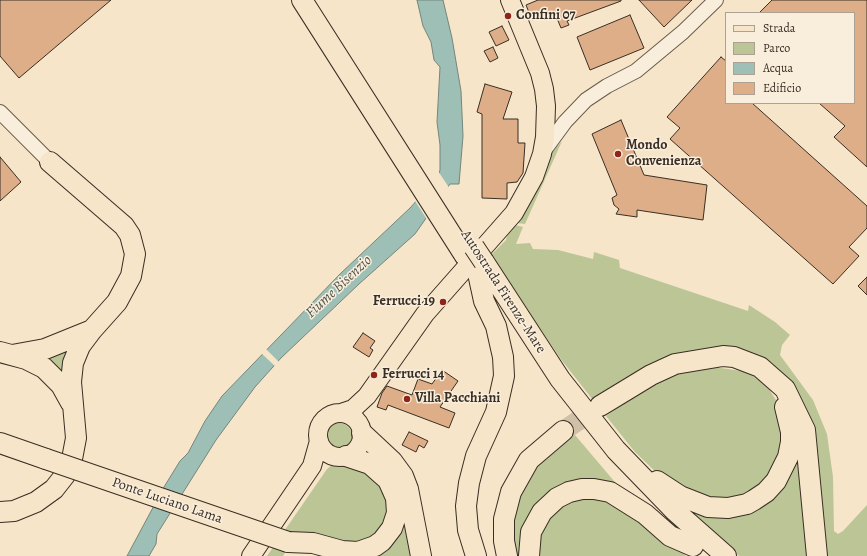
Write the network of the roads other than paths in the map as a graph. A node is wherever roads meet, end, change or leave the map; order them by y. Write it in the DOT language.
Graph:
graph roads {
  1 [pos="302,0"];
  2 [pos="317,0"];
  3 [pos="510,0"];
  4 [pos="716,0"];
  5 [pos="0,112"];
  6 [pos="542,154"];
  7 [pos="50,162"];
  8 [pos="425,182"];
  9 [pos="475,263"];
  10 [pos="92,330"];
  11 [pos="6,354"];
  12 [pos="716,358"];
  13 [pos="367,396"];
  14 [pos="600,406"];
  15 [pos="74,412"];
  16 [pos="341,413"];
  17 [pos="361,429"];
  18 [pos="563,431"];
  19 [pos="319,441"];
  20 [pos="0,443"];
  21 [pos="616,450"];
  22 [pos="342,457"];
  23 [pos="0,512"];
  24 [pos="288,542"];
  25 [pos="699,551"];
  26 [pos="251,556"];
  27 [pos="264,556"];
  28 [pos="307,556"];
  29 [pos="322,556"];
  30 [pos="338,556"];
  31 [pos="421,556"];
  32 [pos="476,556"];
  33 [pos="507,556"];
  34 [pos="529,556"];
  35 [pos="726,556"];
  36 [pos="816,556"];
  1 -- 8 [label="highway, Autostrada Firenze-Mare"];
  2 -- 8 [label="highway, Autostrada Firenze-Mare"];
  3 -- 6 [label="main road"];
  4 -- 6 [label="street"];
  5 -- 7 [label="street"];
  6 -- 13 [label="main road"];
  7 -- 10 [label="highway"];
  8 -- 9 [label="highway, Autostrada Firenze-Mare"];
  9 -- 21 [label="highway, Autostrada Firenze-Mare"];
  9 -- 25 [label="highway, Autostrada Firenze-Mare"];
  9 -- 32 [label="highway"];
  10 -- 11 [label="highway"];
  10 -- 15 [label="highway"];
  11 -- 15 [label="highway"];
  12 -- 14 [label="highway"];
  12 -- 21 [label="highway"];
  12 -- 36 [label="highway"];
  13 -- 16 [label="main road"];
  13 -- 17 [label="main road"];
  15 -- 23 [label="highway"];
  16 -- 17 [label="main road"];
  16 -- 19 [label="main road"];
  17 -- 22 [label="main road"];
  17 -- 31 [label="highway"];
  18 -- 33 [label="highway"];
  19 -- 22 [label="main road"];
  19 -- 26 [label="main road"];
  20 -- 24 [label="highway, Ponte Luciano Lama, bridge"];
  21 -- 35 [label="highway, Autostrada Firenze-Mare"];
  22 -- 24 [label="highway"];
  22 -- 27 [label="main road"];
  24 -- 28 [label="highway"];
  24 -- 29 [label="highway"];
  24 -- 30 [label="highway"];
  25 -- 34 [label="highway"];
}
